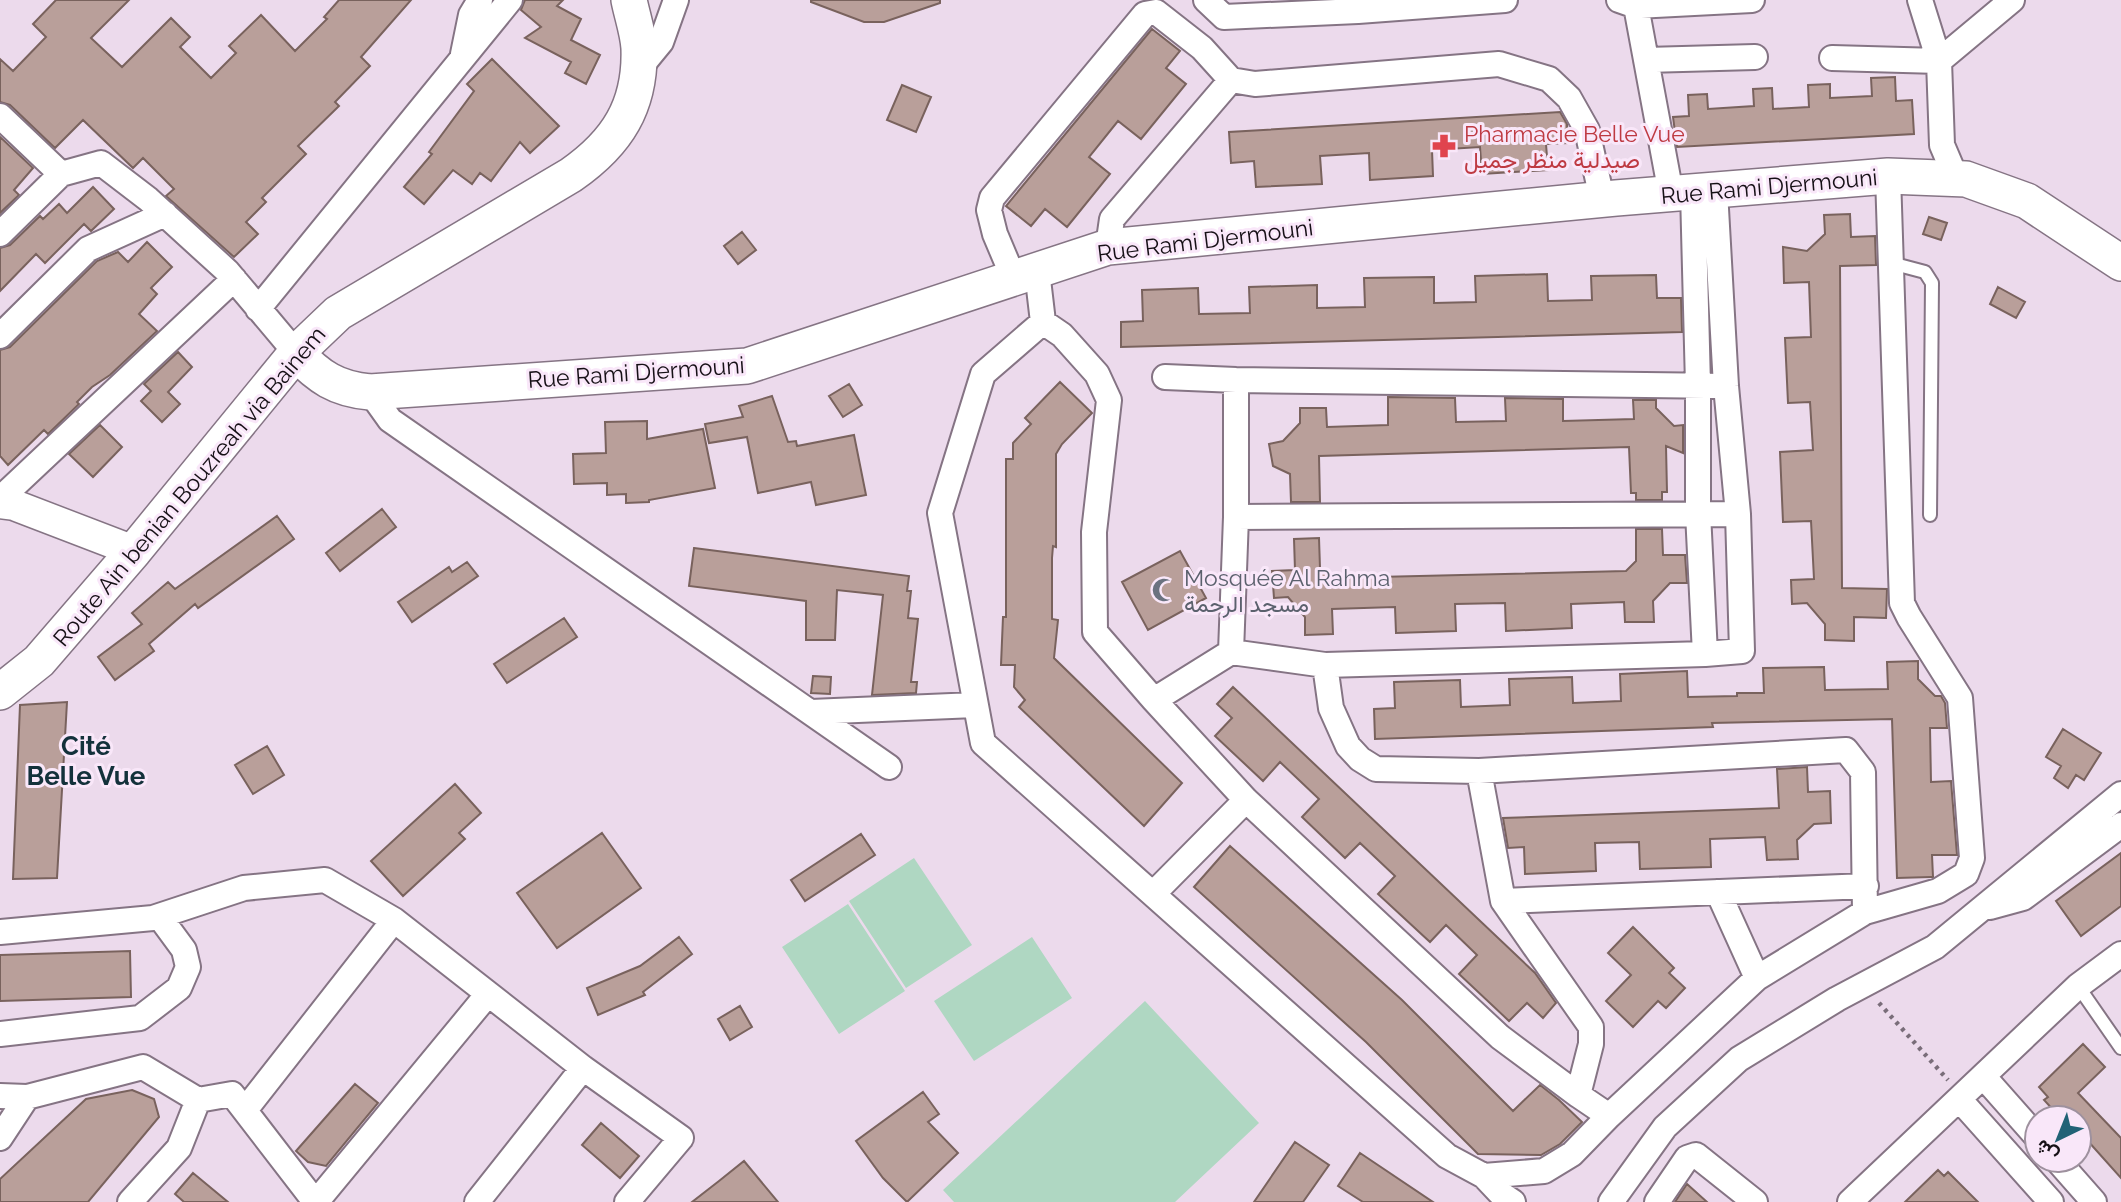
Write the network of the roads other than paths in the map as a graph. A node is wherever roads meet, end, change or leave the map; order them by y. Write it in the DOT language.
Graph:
graph roads {
  1 [pos="480,0"];
  2 [pos="510,0"];
  3 [pos="628,0"];
  4 [pos="676,0"];
  5 [pos="1206,0"];
  6 [pos="1505,0"];
  7 [pos="1752,0"];
  8 [pos="1920,0"];
  9 [pos="2012,0"];
  10 [pos="1627,3"];
  11 [pos="1755,57"];
  12 [pos="463,58"];
  13 [pos="1832,58"];
  14 [pos="1646,60"];
  15 [pos="1939,61"];
  16 [pos="638,69"];
  17 [pos="1231,80"];
  18 [pos="0,116"];
  19 [pos="61,174"];
  20 [pos="1888,176"];
  21 [pos="1956,178"];
  22 [pos="1693,192"];
  23 [pos="1602,199"];
  24 [pos="165,214"];
  25 [pos="0,234"];
  26 [pos="1108,247"];
  27 [pos="1891,263"];
  28 [pos="2121,263"];
  29 [pos="1025,275"];
  30 [pos="234,279"];
  31 [pos="258,309"];
  32 [pos="1043,322"];
  33 [pos="0,337"];
  34 [pos="296,353"];
  35 [pos="1165,377"];
  36 [pos="1236,380"];
  37 [pos="1698,385"];
  38 [pos="1726,386"];
  39 [pos="370,392"];
  40 [pos="4,491"];
  41 [pos="1698,513"];
  42 [pos="1738,514"];
  43 [pos="1930,515"];
  44 [pos="1236,517"];
  45 [pos="134,551"];
  46 [pos="1231,652"];
  47 [pos="1704,654"];
  48 [pos="1325,665"];
  49 [pos="0,691"];
  50 [pos="1154,700"];
  51 [pos="975,705"];
  52 [pos="811,712"];
  53 [pos="889,767"];
  54 [pos="1479,771"];
  55 [pos="2121,794"];
  56 [pos="1245,800"];
  57 [pos="2121,825"];
  58 [pos="1866,886"];
  59 [pos="1718,892"];
  60 [pos="1153,894"];
  61 [pos="1503,901"];
  62 [pos="1980,909"];
  63 [pos="1865,912"];
  64 [pos="159,916"];
  65 [pos="394,920"];
  66 [pos="0,932"];
  67 [pos="2121,954"];
  68 [pos="1757,978"];
  69 [pos="2078,986"];
  70 [pos="488,994"];
  71 [pos="0,1034"];
  72 [pos="2121,1048"];
  73 [pos="583,1068"];
  74 [pos="1983,1076"];
  75 [pos="1578,1095"];
  76 [pos="0,1096"];
  77 [pos="27,1097"];
  78 [pos="1960,1098"];
  79 [pos="198,1100"];
  80 [pos="245,1110"];
  81 [pos="1609,1116"];
  82 [pos="2023,1121"];
  83 [pos="0,1138"];
  84 [pos="2069,1174"];
  85 [pos="1484,1177"];
  86 [pos="130,1202"];
  87 [pos="317,1202"];
  88 [pos="477,1202"];
  89 [pos="627,1202"];
  90 [pos="1513,1202"];
  91 [pos="1611,1202"];
  92 [pos="1657,1202"];
  93 [pos="1755,1202"];
  94 [pos="1850,1202"];
  95 [pos="2051,1202"];
  96 [pos="2094,1202"];
  1 -- 12 [label="street"];
  2 -- 12 [label="street"];
  3 -- 16 [label="main road, Route Ain benian Bouzreah via Bainem"];
  4 -- 16 [label="street"];
  5 -- 6 [label="street"];
  7 -- 10 [label="street"];
  8 -- 15 [label="street"];
  9 -- 15 [label="street"];
  10 -- 14 [label="street"];
  11 -- 14 [label="street"];
  12 -- 31 [label="street"];
  13 -- 15 [label="street"];
  14 -- 22 [label="street"];
  15 -- 21 [label="street"];
  16 -- 34 [label="main road, Route Ain benian Bouzreah via Bainem"];
  17 -- 23 [label="street"];
  17 -- 26 [label="street"];
  17 -- 29 [label="street"];
  18 -- 19 [label="street"];
  19 -- 24 [label="street"];
  19 -- 25 [label="street"];
  20 -- 21 [label="main road, Rue Rami Djermouni"];
  20 -- 22 [label="main road, Rue Rami Djermouni"];
  20 -- 27 [label="street"];
  21 -- 28 [label="main road, Rue Rami Djermouni"];
  22 -- 23 [label="main road, Rue Rami Djermouni"];
  22 -- 37 [label="street"];
  22 -- 38 [label="street"];
  23 -- 26 [label="main road, Rue Rami Djermouni"];
  24 -- 30 [label="street"];
  24 -- 33 [label="street"];
  26 -- 29 [label="main road, Rue Rami Djermouni"];
  27 -- 43 [label="lane"];
  27 -- 63 [label="street"];
  29 -- 32 [label="street"];
  29 -- 39 [label="main road, Rue Rami Djermouni"];
  30 -- 31 [label="street"];
  30 -- 40 [label="street"];
  31 -- 34 [label="street"];
  32 -- 50 [label="street"];
  32 -- 51 [label="street"];
  34 -- 39 [label="main road, Rue Rami Djermouni"];
  34 -- 45 [label="main road, Route Ain benian Bouzreah via Bainem"];
  35 -- 36 [label="street"];
  36 -- 37 [label="street"];
  36 -- 44 [label="street"];
  37 -- 38 [label="street"];
  37 -- 41 [label="street"];
  38 -- 42 [label="street"];
  39 -- 52 [label="street"];
  40 -- 45 [label="street"];
  41 -- 42 [label="street"];
  41 -- 44 [label="street"];
  41 -- 47 [label="street"];
  42 -- 47 [label="street"];
  44 -- 46 [label="street"];
  45 -- 49 [label="main road, Route Ain benian Bouzreah via Bainem"];
  46 -- 48 [label="street"];
  46 -- 50 [label="street"];
  47 -- 48 [label="street"];
  48 -- 54 [label="street"];
  50 -- 56 [label="street"];
  51 -- 52 [label="street"];
  51 -- 60 [label="street"];
  52 -- 53 [label="street"];
  54 -- 58 [label="street"];
  54 -- 61 [label="street"];
  55 -- 62 [label="street"];
  56 -- 60 [label="street"];
  56 -- 75 [label="street"];
  57 -- 62 [label="street"];
  58 -- 59 [label="street"];
  58 -- 63 [label="street"];
  59 -- 61 [label="street"];
  59 -- 68 [label="street"];
  60 -- 85 [label="street"];
  61 -- 75 [label="street"];
  62 -- 91 [label="street"];
  63 -- 68 [label="street"];
  64 -- 65 [label="street"];
  64 -- 66 [label="street"];
  64 -- 71 [label="street"];
  65 -- 70 [label="street"];
  65 -- 80 [label="street"];
  67 -- 69 [label="street"];
  68 -- 81 [label="street"];
  69 -- 72 [label="lane"];
  69 -- 74 [label="street"];
  70 -- 73 [label="street"];
  70 -- 87 [label="street"];
  73 -- 88 [label="street"];
  73 -- 89 [label="street"];
  74 -- 78 [label="street"];
  74 -- 82 [label="street"];
  75 -- 81 [label="street"];
  76 -- 77 [label="street"];
  77 -- 79 [label="street"];
  77 -- 83 [label="street"];
  78 -- 94 [label="street"];
  78 -- 95 [label="street"];
  79 -- 80 [label="street"];
  79 -- 86 [label="street"];
  80 -- 87 [label="street"];
  81 -- 85 [label="street"];
  84 -- 96 [label="street"];
  85 -- 90 [label="street"];
  92 -- 93 [label="street"];
}
